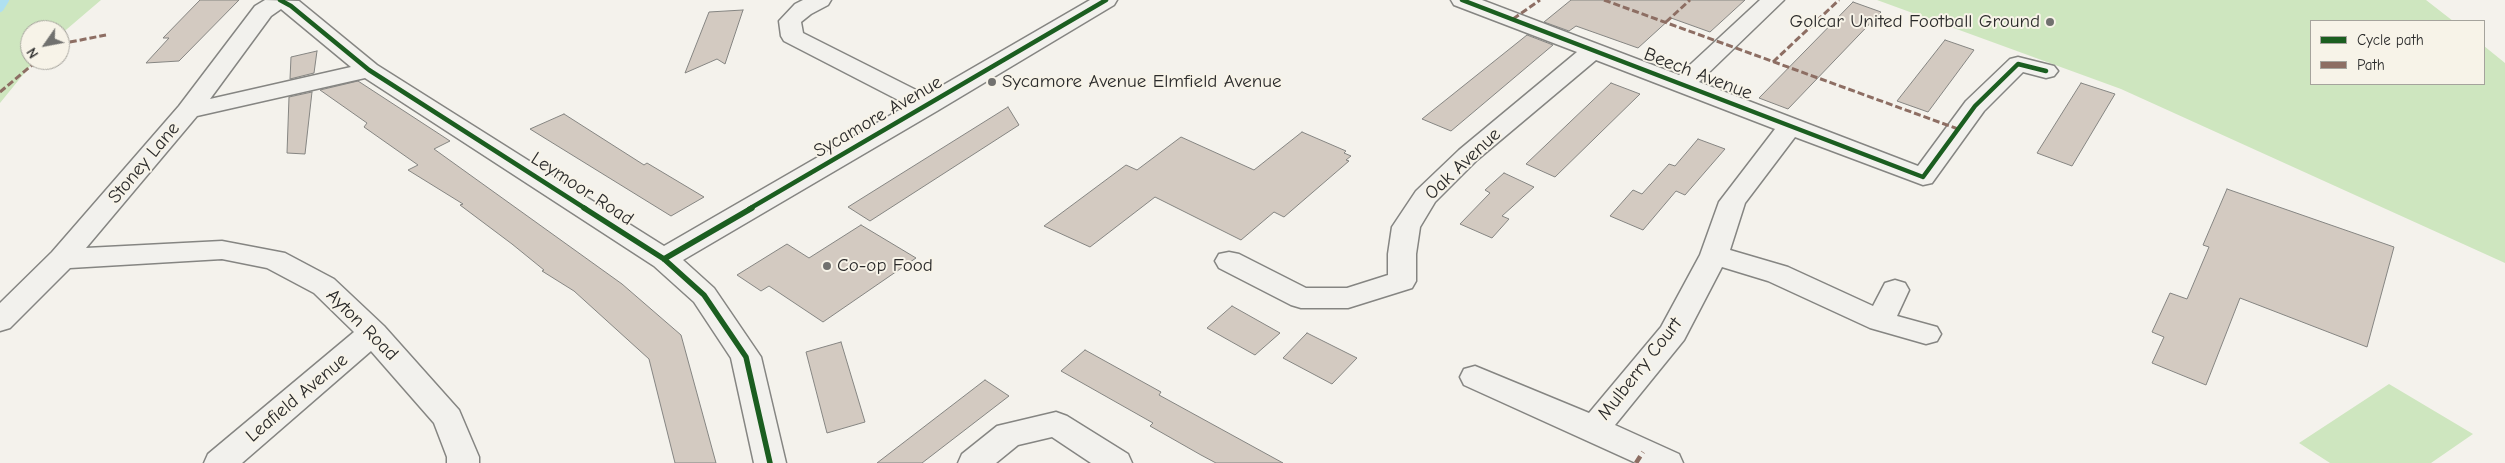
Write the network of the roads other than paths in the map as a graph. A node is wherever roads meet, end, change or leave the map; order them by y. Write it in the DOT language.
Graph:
graph roads {
  1 [pos="820,0"];
  2 [pos="1106,0"];
  3 [pos="1462,0"];
  4 [pos="1773,0"];
  5 [pos="284,2"];
  6 [pos="1594,50"];
  7 [pos="369,70"];
  8 [pos="2046,71"];
  9 [pos="1683,84"];
  10 [pos="928,106"];
  11 [pos="188,111"];
  12 [pos="1790,126"];
  13 [pos="1714,255"];
  14 [pos="62,259"];
  15 [pos="664,259"];
  16 [pos="1229,261"];
  17 [pos="1895,290"];
  18 [pos="1880,320"];
  19 [pos="0,321"];
  20 [pos="374,333"];
  21 [pos="1926,334"];
  22 [pos="1475,377"];
  23 [pos="1594,428"];
  24 [pos="220,463"];
  25 [pos="463,463"];
  26 [pos="770,463"];
  27 [pos="974,463"];
  28 [pos="1116,463"];
  29 [pos="1667,463"];
  1 -- 10 [label="street"];
  2 -- 10 [label="street, Sycamore Avenue"];
  3 -- 6 [label="street, Beech Avenue"];
  4 -- 9 [label="street"];
  5 -- 7 [label="street, Leymoor Road"];
  5 -- 11 [label="street, Stoney Lane"];
  6 -- 9 [label="street, Beech Avenue"];
  6 -- 16 [label="street, Oak Avenue"];
  7 -- 11 [label="street"];
  7 -- 15 [label="street, Leymoor Road"];
  8 -- 12 [label="street, Beech Avenue"];
  9 -- 12 [label="street, Beech Avenue"];
  10 -- 15 [label="street, Sycamore Avenue"];
  11 -- 14 [label="street, Stoney Lane"];
  12 -- 13 [label="street, Mulberry Court"];
  13 -- 18 [label="street"];
  13 -- 23 [label="street, Mulberry Court"];
  14 -- 19 [label="street, Stoney Lane"];
  14 -- 20 [label="street, Ayton Road"];
  15 -- 26 [label="street, Leymoor Road"];
  17 -- 18 [label="street"];
  18 -- 21 [label="street"];
  20 -- 24 [label="street, Leafield Avenue"];
  20 -- 25 [label="street, Ayton Road"];
  22 -- 23 [label="street, Mulberry Court"];
  23 -- 29 [label="street, Mulberry Court"];
  27 -- 28 [label="street"];
}
